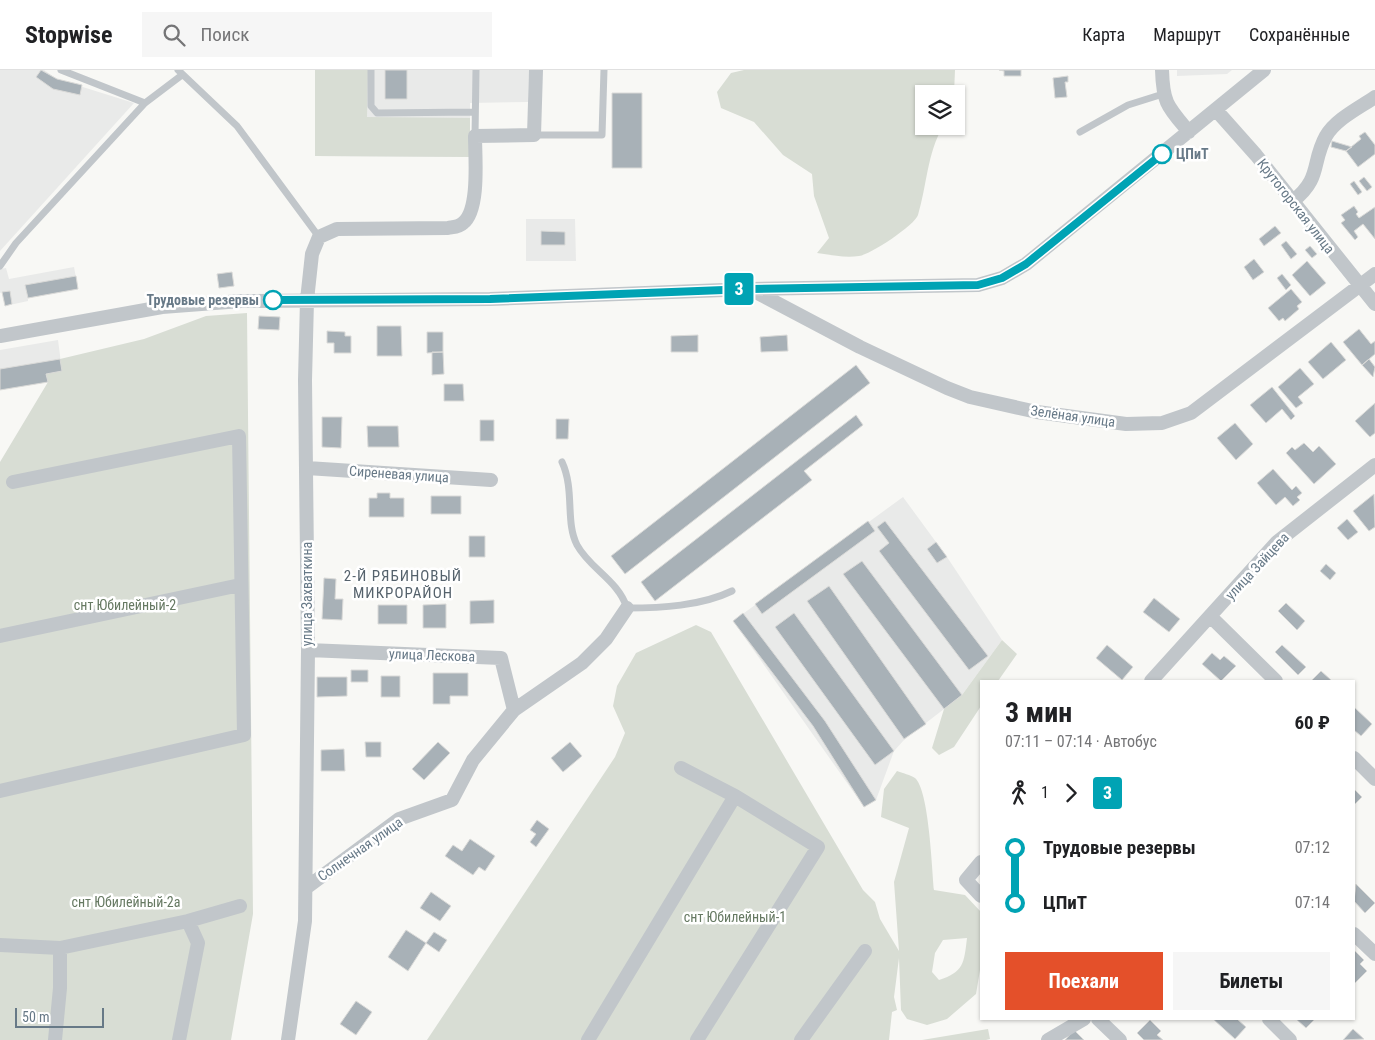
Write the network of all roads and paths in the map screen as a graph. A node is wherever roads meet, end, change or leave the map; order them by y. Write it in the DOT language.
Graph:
graph roads {
  1 [pos="61,70"];
  2 [pos="372,70"];
  3 [pos="476,70"];
  4 [pos="536,70"];
  5 [pos="604,70"];
  6 [pos="1162,70"];
  7 [pos="1264,70"];
  8 [pos="180,72"];
  9 [pos="1163,94"];
  10 [pos="1375,96"];
  11 [pos="145,103"];
  12 [pos="1216,110"];
  13 [pos="475,112"];
  14 [pos="1080,132"];
  15 [pos="1190,132"];
  16 [pos="534,135"];
  17 [pos="475,136"];
  18 [pos="1293,201"];
  19 [pos="319,237"];
  20 [pos="0,266"];
  21 [pos="1375,274"];
  22 [pos="1359,286"];
  23 [pos="750,289"];
  24 [pos="306,300"];
  25 [pos="1375,304"];
  26 [pos="0,336"];
  27 [pos="562,462"];
  28 [pos="1375,465"];
  29 [pos="307,468"];
  30 [pos="492,480"];
  31 [pos="13,482"];
  32 [pos="240,585"];
  33 [pos="732,591"];
  34 [pos="627,608"];
  35 [pos="1210,616"];
  36 [pos="0,636"];
  37 [pos="308,650"];
  38 [pos="1152,680"];
  39 [pos="1275,680"];
  40 [pos="514,710"];
  41 [pos="1355,759"];
  42 [pos="681,768"];
  43 [pos="1375,778"];
  44 [pos="0,791"];
  45 [pos="735,796"];
  46 [pos="980,863"];
  47 [pos="306,888"];
  48 [pos="980,895"];
  49 [pos="240,906"];
  50 [pos="188,921"];
  51 [pos="1355,935"];
  52 [pos="0,945"];
  53 [pos="60,948"];
  54 [pos="865,951"];
  55 [pos="1375,954"];
  56 [pos="1082,1020"];
  57 [pos="1099,1020"];
  58 [pos="1270,1020"];
  59 [pos="55,1040"];
  60 [pos="178,1040"];
  61 [pos="288,1040"];
  62 [pos="588,1040"];
  63 [pos="697,1040"];
  64 [pos="801,1040"];
  65 [pos="1048,1040"];
  66 [pos="1120,1040"];
  67 [pos="1290,1040"];
  1 -- 11 [label="lane"];
  2 -- 13 [label="lane"];
  3 -- 13 [label="lane"];
  4 -- 16 [label="street"];
  5 -- 16 [label="lane"];
  6 -- 9 [label="street"];
  7 -- 12 [label="street"];
  8 -- 11 [label="lane"];
  8 -- 19 [label="lane"];
  9 -- 14 [label="lane"];
  9 -- 15 [label="street"];
  10 -- 18 [label="street"];
  11 -- 20 [label="lane"];
  12 -- 15 [label="street"];
  12 -- 18 [label="street, Крутогорская улица"];
  13 -- 17 [label="lane"];
  15 -- 23 [label="street"];
  16 -- 17 [label="street"];
  17 -- 19 [label="street"];
  18 -- 22 [label="street, Крутогорская улица"];
  19 -- 24 [label="street, улица Захваткина"];
  21 -- 22 [label="street, Зелёная улица"];
  22 -- 23 [label="street, Зелёная улица"];
  22 -- 25 [label="street, Крутогорская улица"];
  23 -- 24 [label="street"];
  24 -- 26 [label="street"];
  24 -- 29 [label="street, улица Захваткина"];
  27 -- 34 [label="lane"];
  28 -- 35 [label="street, улица Зайцева"];
  29 -- 30 [label="street, Сиреневая улица"];
  29 -- 37 [label="street, улица Захваткина"];
  31 -- 32 [label="street"];
  32 -- 36 [label="street"];
  32 -- 44 [label="street"];
  33 -- 34 [label="lane"];
  34 -- 40 [label="street, Солнечная улица"];
  35 -- 38 [label="street, улица Зайцева"];
  35 -- 39 [label="street"];
  37 -- 40 [label="street, улица Лескова"];
  37 -- 47 [label="street, улица Захваткина"];
  40 -- 47 [label="street, Солнечная улица"];
  41 -- 43 [label="street"];
  42 -- 45 [label="street"];
  45 -- 62 [label="street"];
  45 -- 63 [label="street"];
  46 -- 48 [label="street"];
  47 -- 61 [label="street, Солнечная улица"];
  49 -- 50 [label="street"];
  50 -- 53 [label="street"];
  50 -- 60 [label="street"];
  51 -- 55 [label="street"];
  52 -- 53 [label="street"];
  53 -- 59 [label="street"];
  54 -- 64 [label="street"];
  56 -- 65 [label="street"];
  57 -- 66 [label="street"];
  58 -- 67 [label="street"];
}
